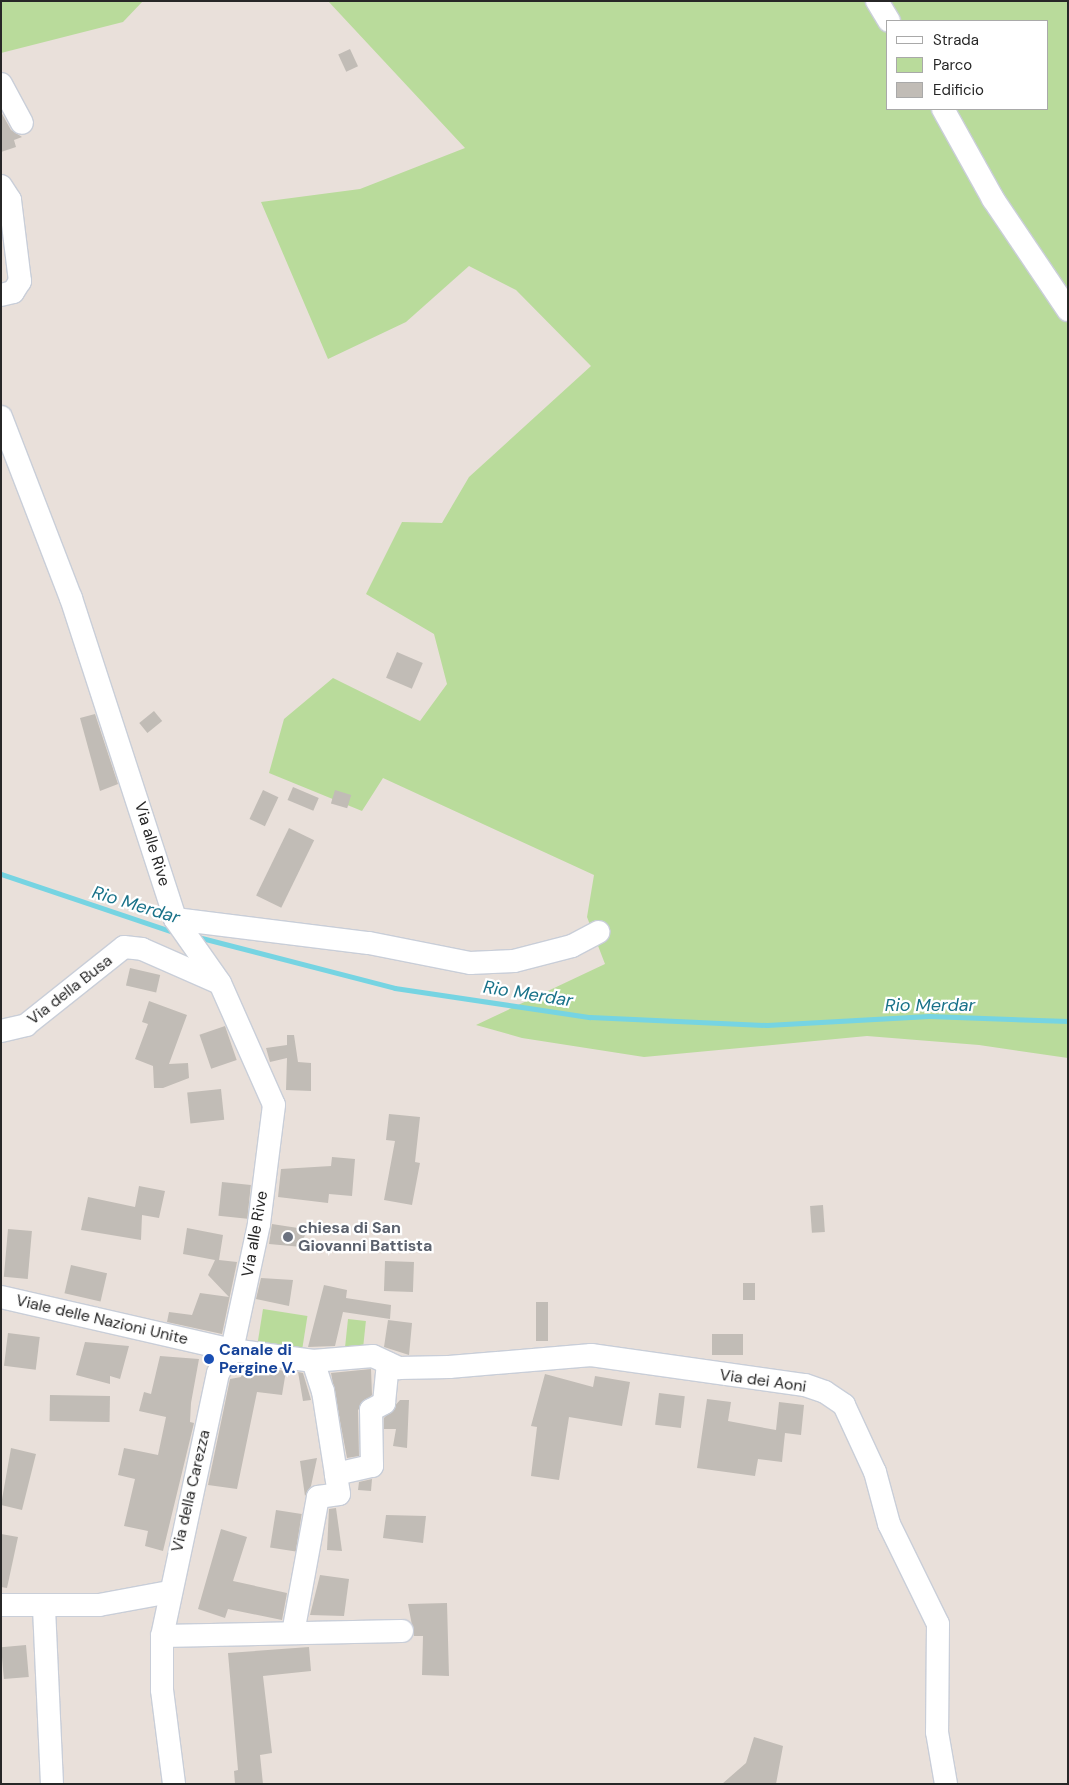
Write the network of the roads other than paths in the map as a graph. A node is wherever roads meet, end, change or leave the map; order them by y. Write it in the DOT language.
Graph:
graph roads {
  1 [pos="1,84"];
  2 [pos="945,110"];
  3 [pos="22,123"];
  4 [pos="1,186"];
  5 [pos="1,295"];
  6 [pos="1068,310"];
  7 [pos="1,417"];
  8 [pos="183,931"];
  9 [pos="598,932"];
  10 [pos="220,983"];
  11 [pos="1,1032"];
  12 [pos="1,1297"];
  13 [pos="232,1350"];
  14 [pos="313,1361"];
  15 [pos="388,1363"];
  16 [pos="336,1474"];
  17 [pos="169,1592"];
  18 [pos="1,1605"];
  19 [pos="44,1608"];
  20 [pos="402,1631"];
  21 [pos="293,1633"];
  22 [pos="162,1636"];
  23 [pos="52,1784"];
  24 [pos="174,1784"];
  25 [pos="946,1784"];
  1 -- 3 [label="street"];
  2 -- 6 [label="street"];
  4 -- 5 [label="street"];
  7 -- 8 [label="street, Via alle Rive"];
  8 -- 9 [label="street"];
  8 -- 10 [label="street, Via alle Rive"];
  10 -- 11 [label="street, Via della Busa"];
  10 -- 13 [label="street, Via alle Rive"];
  12 -- 13 [label="street, Viale delle Nazioni Unite"];
  13 -- 14 [label="street, Viale delle Nazioni Unite"];
  13 -- 17 [label="street, Via della Carezza"];
  14 -- 15 [label="street, Via dei Aoni"];
  14 -- 16 [label="street"];
  15 -- 16 [label="street"];
  15 -- 25 [label="street, Via dei Aoni"];
  16 -- 21 [label="street"];
  17 -- 19 [label="street"];
  17 -- 22 [label="street, Via della Carezza"];
  18 -- 19 [label="street"];
  19 -- 23 [label="street"];
  20 -- 21 [label="street"];
  21 -- 22 [label="street"];
  22 -- 24 [label="street, Via della Carezza"];
}
